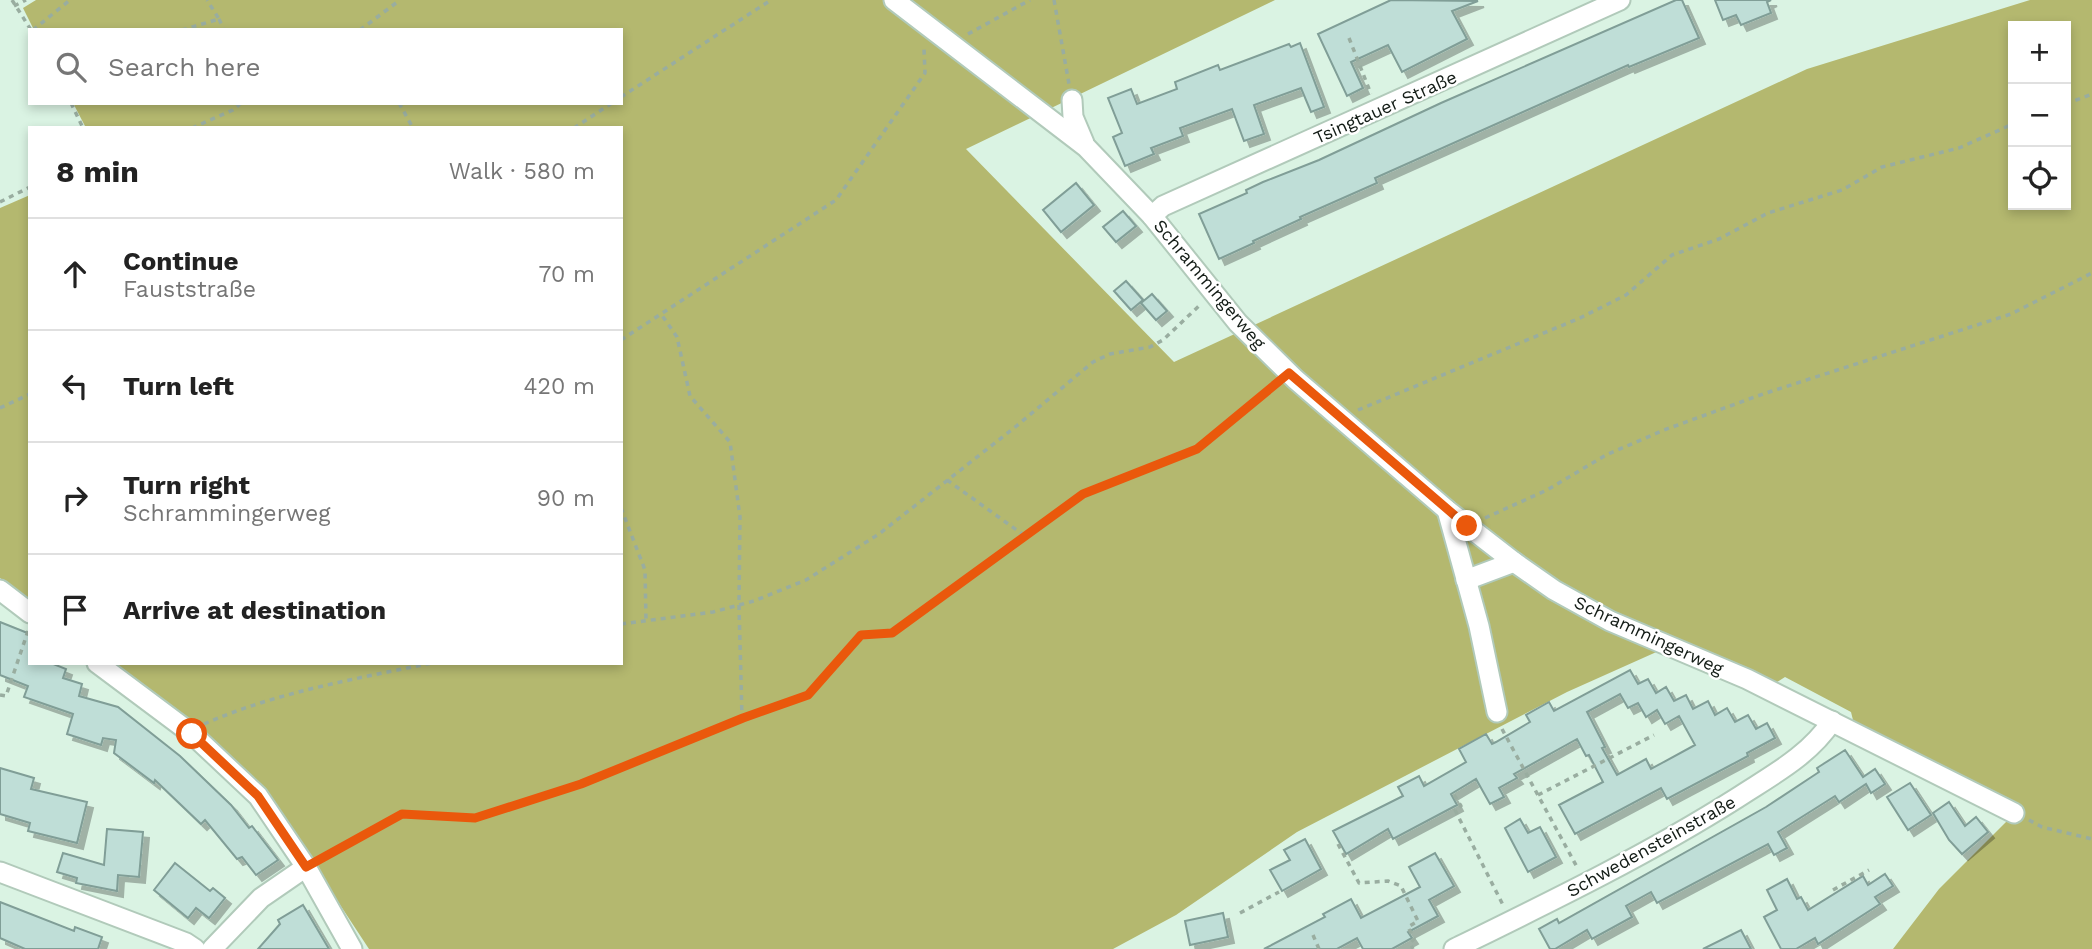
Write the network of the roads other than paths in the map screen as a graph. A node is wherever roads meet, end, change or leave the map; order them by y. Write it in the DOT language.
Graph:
graph roads {
  1 [pos="894,0"];
  2 [pos="1620,0"];
  3 [pos="1152,216"];
  4 [pos="1447,510"];
  5 [pos="1514,562"];
  6 [pos="1466,580"];
  7 [pos="0,590"];
  8 [pos="28,611"];
  9 [pos="100,665"];
  10 [pos="1497,712"];
  11 [pos="1832,720"];
  12 [pos="2014,813"];
  13 [pos="306,867"];
  14 [pos="0,872"];
  15 [pos="195,949"];
  16 [pos="212,949"];
  17 [pos="352,949"];
  18 [pos="1454,949"];
  1 -- 3 [label="street, Schrammingerweg"];
  2 -- 3 [label="street, Tsingtauer Straße"];
  3 -- 4 [label="street, Schrammingerweg"];
  4 -- 5 [label="street, Schrammingerweg"];
  4 -- 6 [label="street"];
  5 -- 6 [label="street"];
  5 -- 11 [label="street, Schrammingerweg"];
  6 -- 10 [label="street"];
  7 -- 8 [label="street"];
  9 -- 13 [label="street"];
  11 -- 12 [label="street, Schrammingerweg"];
  11 -- 18 [label="street, Schwedensteinstraße"];
  13 -- 16 [label="street"];
  13 -- 17 [label="street"];
  14 -- 15 [label="street"];
}
